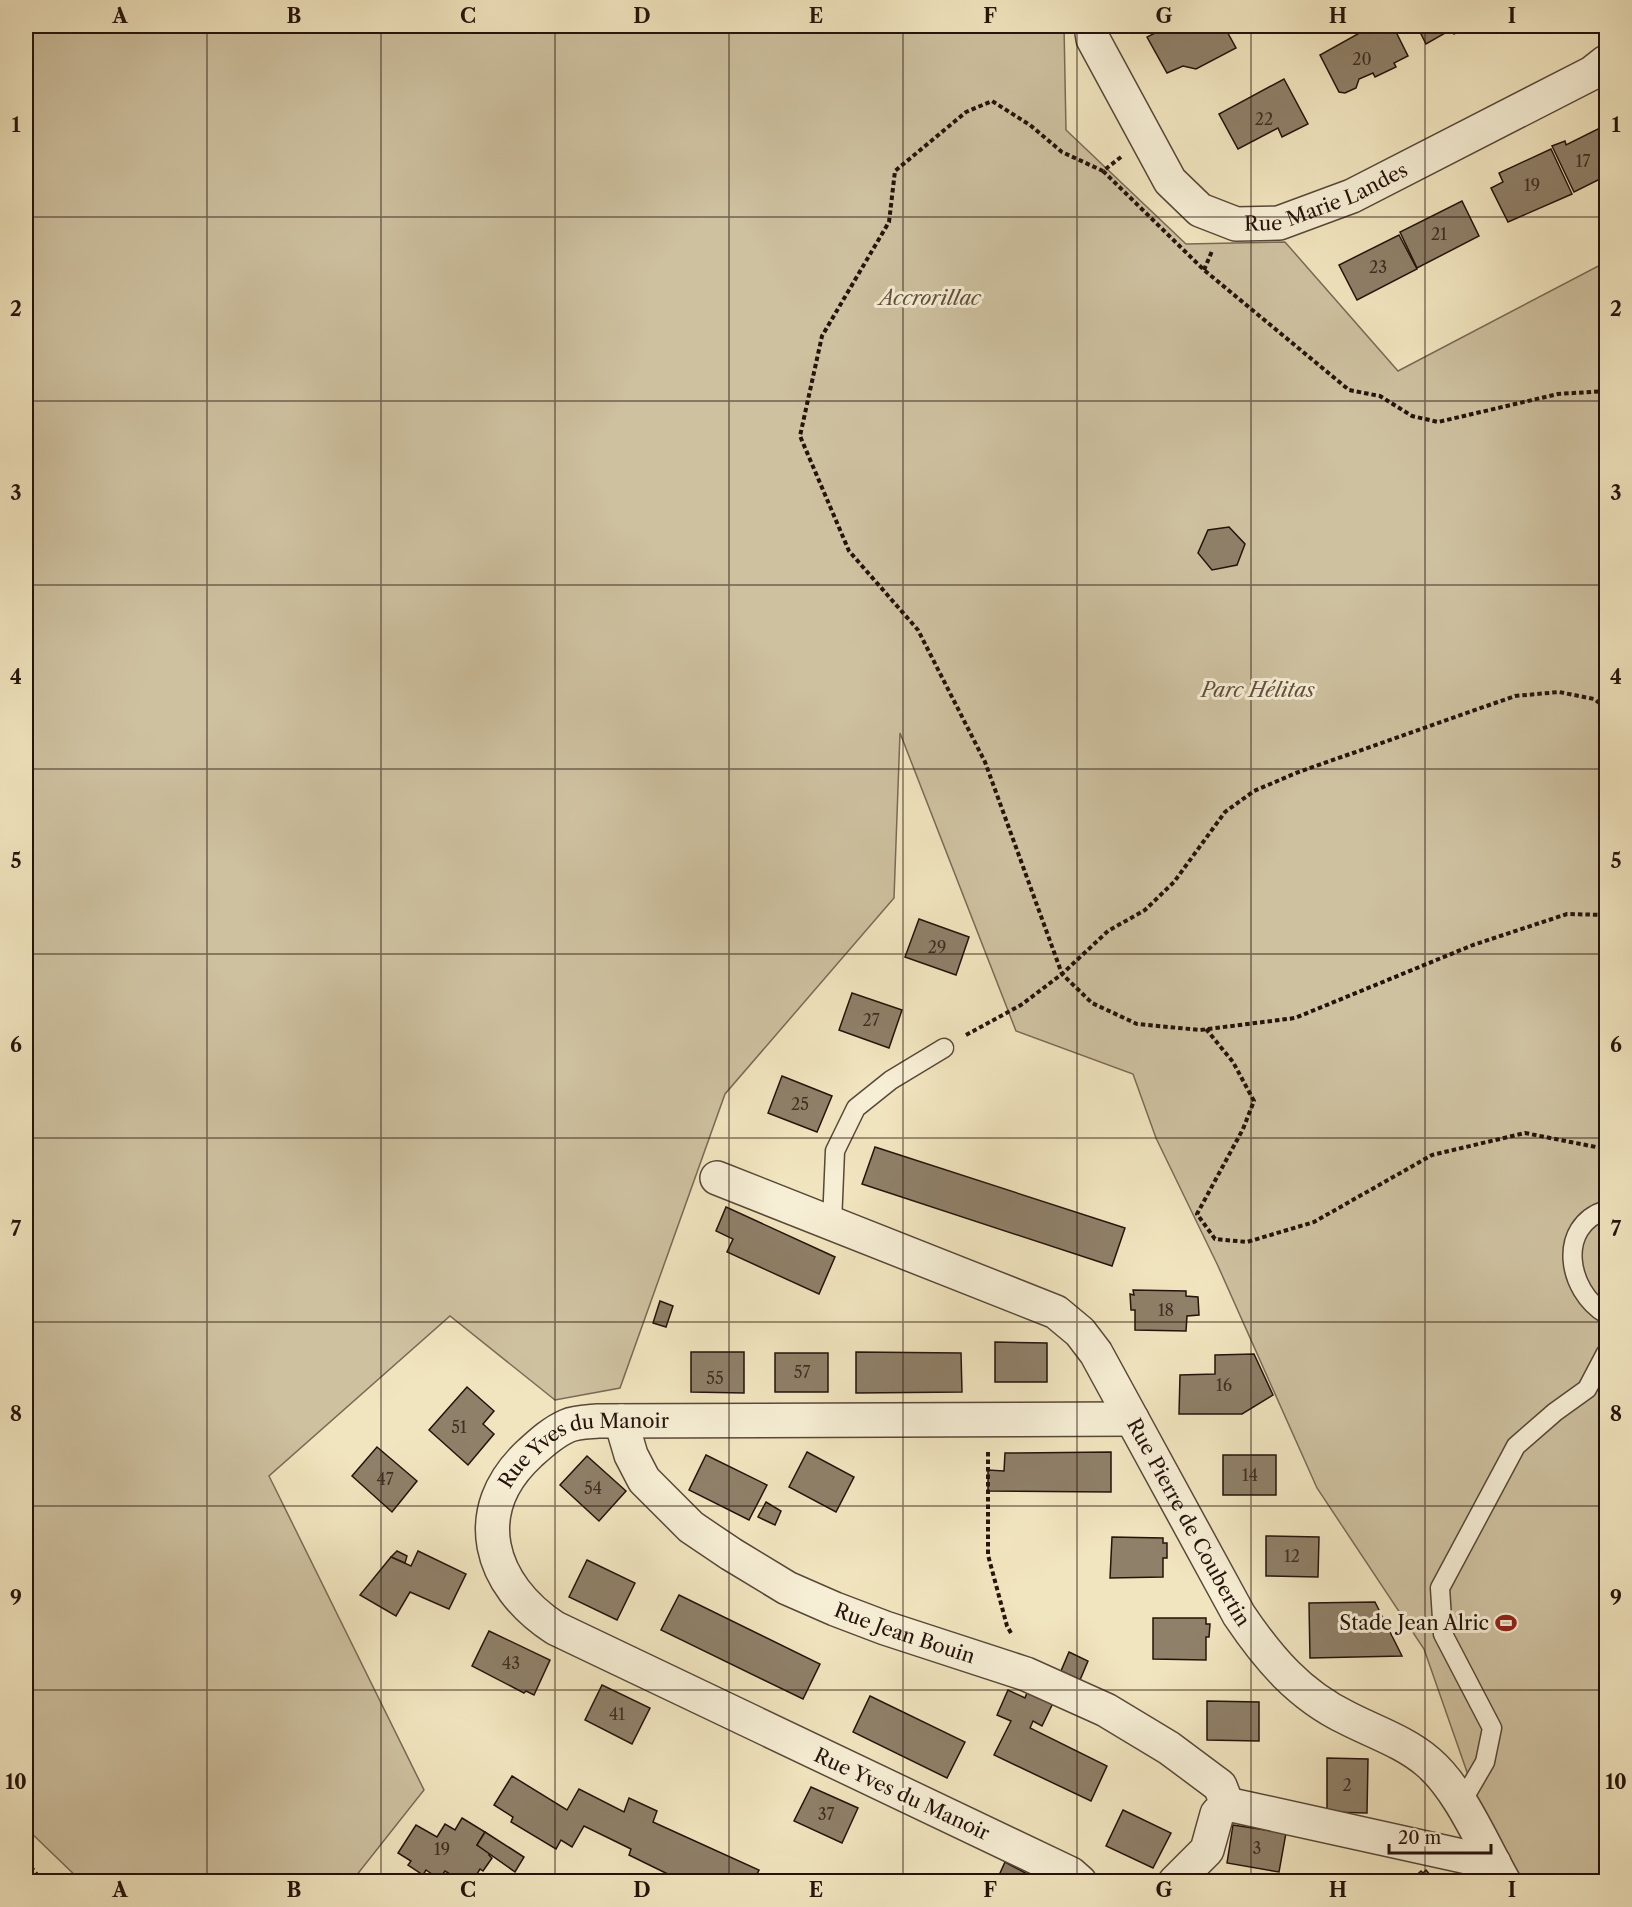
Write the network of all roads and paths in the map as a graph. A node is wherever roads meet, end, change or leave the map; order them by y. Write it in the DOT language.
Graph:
graph roads {
  1 [pos="1091,26"];
  2 [pos="1606,62"];
  3 [pos="1145,138"];
  4 [pos="1103,171"];
  5 [pos="1606,391"];
  6 [pos="1606,708"];
  7 [pos="1606,915"];
  8 [pos="1062,974"];
  9 [pos="1206,1029"];
  10 [pos="944,1048"];
  11 [pos="1606,1149"];
  12 [pos="717,1178"];
  13 [pos="1606,1210"];
  14 [pos="832,1223"];
  15 [pos="1606,1314"];
  16 [pos="1606,1353"];
  17 [pos="1132,1419"];
  18 [pos="987,1420"];
  19 [pos="621,1421"];
  20 [pos="1012,1635"];
  21 [pos="1227,1804"];
  22 [pos="1461,1805"];
  23 [pos="26,1861"];
  24 [pos="1499,1872"];
  25 [pos="43,1881"];
  26 [pos="1080,1881"];
  27 [pos="1175,1881"];
  1 -- 3 [label="street, Rue Marie Landes"];
  2 -- 3 [label="street, Rue Marie Landes"];
  3 -- 4 [label="path"];
  4 -- 5 [label="path"];
  4 -- 8 [label="path"];
  6 -- 8 [label="path"];
  7 -- 9 [label="path"];
  8 -- 9 [label="path"];
  8 -- 10 [label="path"];
  9 -- 11 [label="path"];
  10 -- 14 [label="lane"];
  12 -- 14 [label="street, Rue Pierre de Coubertin"];
  13 -- 15 [label="lane"];
  14 -- 17 [label="street, Rue Pierre de Coubertin"];
  16 -- 22 [label="lane"];
  17 -- 18 [label="street, Rue Yves du Manoir"];
  17 -- 22 [label="street, Rue Pierre de Coubertin"];
  18 -- 19 [label="street, Rue Yves du Manoir"];
  18 -- 20 [label="path"];
  19 -- 21 [label="street, Rue Jean Bouin"];
  19 -- 26 [label="street, Rue Yves du Manoir"];
  21 -- 24 [label="street"];
  21 -- 27 [label="street"];
  22 -- 24 [label="street, Rue Pierre de Coubertin"];
  23 -- 25 [label="path"];
}
